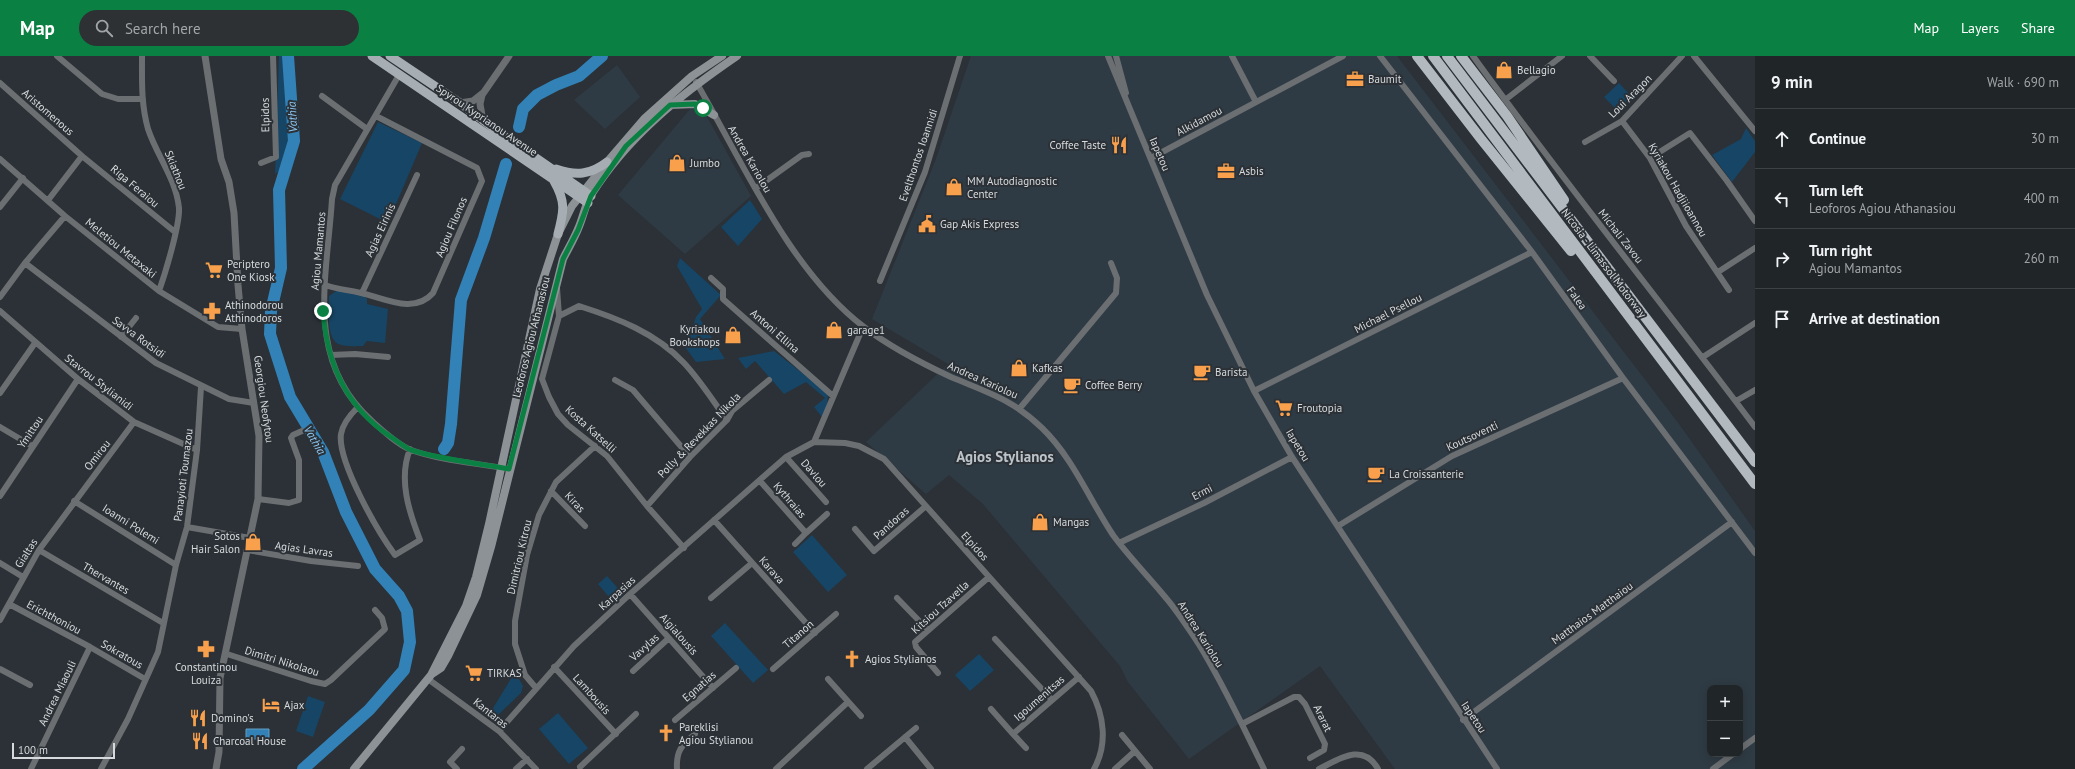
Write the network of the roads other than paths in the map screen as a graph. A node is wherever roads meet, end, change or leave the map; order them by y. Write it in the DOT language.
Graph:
graph roads {
  1 [pos="57,56"];
  2 [pos="142,56"];
  3 [pos="205,56"];
  4 [pos="273,56"];
  5 [pos="372,56"];
  6 [pos="390,56"];
  7 [pos="509,56"];
  8 [pos="722,56"];
  9 [pos="737,56"];
  10 [pos="960,56"];
  11 [pos="1108,56"];
  12 [pos="1116,56"];
  13 [pos="1232,56"];
  14 [pos="1343,56"];
  15 [pos="1380,56"];
  16 [pos="1418,56"];
  17 [pos="1433,56"];
  18 [pos="1447,56"];
  19 [pos="1460,56"];
  20 [pos="1473,56"];
  21 [pos="1562,56"];
  22 [pos="1590,56"];
  23 [pos="1682,56"];
  24 [pos="1694,56"];
  25 [pos="400,75"];
  26 [pos="692,76"];
  27 [pos="1614,82"];
  28 [pos="0,83"];
  29 [pos="697,84"];
  30 [pos="486,90"];
  31 [pos="322,96"];
  32 [pos="142,99"];
  33 [pos="1505,100"];
  34 [pos="1256,102"];
  35 [pos="460,103"];
  36 [pos="670,105"];
  37 [pos="1129,106"];
  38 [pos="714,114"];
  39 [pos="376,116"];
  40 [pos="1622,120"];
  41 [pos="483,122"];
  42 [pos="367,129"];
  43 [pos="1755,130"];
  44 [pos="1585,142"];
  45 [pos="513,149"];
  46 [pos="809,154"];
  47 [pos="82,156"];
  48 [pos="1151,158"];
  49 [pos="1650,158"];
  50 [pos="0,159"];
  51 [pos="606,162"];
  52 [pos="261,163"];
  53 [pos="549,166"];
  54 [pos="417,176"];
  55 [pos="23,178"];
  56 [pos="553,179"];
  57 [pos="756,188"];
  58 [pos="580,194"];
  59 [pos="49,199"];
  60 [pos="589,199"];
  61 [pos="0,207"];
  62 [pos="66,216"];
  63 [pos="1755,221"];
  64 [pos="175,232"];
  65 [pos="558,234"];
  66 [pos="1755,248"];
  67 [pos="1532,252"];
  68 [pos="1604,262"];
  69 [pos="25,263"];
  70 [pos="1111,263"];
  71 [pos="1718,272"];
  72 [pos="711,278"];
  73 [pos="556,281"];
  74 [pos="880,281"];
  75 [pos="325,285"];
  76 [pos="1730,290"];
  77 [pos="159,291"];
  78 [pos="362,293"];
  79 [pos="0,297"];
  80 [pos="0,311"];
  81 [pos="559,316"];
  82 [pos="136,318"];
  83 [pos="1755,323"];
  84 [pos="863,327"];
  85 [pos="242,329"];
  86 [pos="121,337"];
  87 [pos="35,343"];
  88 [pos="331,355"];
  89 [pos="1703,356"];
  90 [pos="388,357"];
  91 [pos="1623,378"];
  92 [pos="78,379"];
  93 [pos="615,380"];
  94 [pos="769,380"];
  95 [pos="201,387"];
  96 [pos="1755,390"];
  97 [pos="1254,391"];
  98 [pos="0,393"];
  99 [pos="833,396"];
  100 [pos="1736,401"];
  101 [pos="254,403"];
  102 [pos="357,408"];
  103 [pos="1020,408"];
  104 [pos="727,420"];
  105 [pos="134,422"];
  106 [pos="0,427"];
  107 [pos="1755,427"];
  108 [pos="302,431"];
  109 [pos="814,442"];
  110 [pos="32,446"];
  111 [pos="595,446"];
  112 [pos="410,449"];
  113 [pos="197,450"];
  114 [pos="1730,451"];
  115 [pos="690,457"];
  116 [pos="786,457"];
  117 [pos="1292,457"];
  118 [pos="1755,462"];
  119 [pos="506,469"];
  120 [pos="760,481"];
  121 [pos="1755,484"];
  122 [pos="551,491"];
  123 [pos="0,496"];
  124 [pos="258,499"];
  125 [pos="74,500"];
  126 [pos="826,502"];
  127 [pos="647,506"];
  128 [pos="926,506"];
  129 [pos="827,514"];
  130 [pos="714,520"];
  131 [pos="1732,522"];
  132 [pos="585,526"];
  133 [pos="1338,526"];
  134 [pos="187,527"];
  135 [pos="855,529"];
  136 [pos="806,533"];
  137 [pos="250,538"];
  138 [pos="1119,543"];
  139 [pos="795,544"];
  140 [pos="684,548"];
  141 [pos="39,550"];
  142 [pos="247,550"];
  143 [pos="1755,553"];
  144 [pos="0,563"];
  145 [pos="752,563"];
  146 [pos="176,565"];
  147 [pos="358,566"];
  148 [pos="23,577"];
  149 [pos="989,577"];
  150 [pos="630,594"];
  151 [pos="711,598"];
  152 [pos="897,598"];
  153 [pos="9,604"];
  154 [pos="375,610"];
  155 [pos="836,614"];
  156 [pos="0,620"];
  157 [pos="163,623"];
  158 [pos="928,630"];
  159 [pos="815,633"];
  160 [pos="669,638"];
  161 [pos="995,638"];
  162 [pos="90,647"];
  163 [pos="227,654"];
  164 [pos="554,667"];
  165 [pos="736,668"];
  166 [pos="0,669"];
  167 [pos="773,669"];
  168 [pos="633,671"];
  169 [pos="938,673"];
  170 [pos="1079,676"];
  171 [pos="430,677"];
  172 [pos="145,679"];
  173 [pos="828,679"];
  174 [pos="30,685"];
  175 [pos="536,688"];
  176 [pos="713,688"];
  177 [pos="1052,700"];
  178 [pos="848,702"];
  179 [pos="991,709"];
  180 [pos="636,714"];
  181 [pos="861,716"];
  182 [pos="676,720"];
  183 [pos="1463,720"];
  184 [pos="1242,724"];
  185 [pos="916,728"];
  186 [pos="499,731"];
  187 [pos="616,734"];
  188 [pos="695,734"];
  189 [pos="1013,734"];
  190 [pos="1122,735"];
  191 [pos="905,738"];
  192 [pos="1755,738"];
  193 [pos="1743,747"];
  194 [pos="1026,748"];
  195 [pos="462,749"];
  196 [pos="1135,751"];
  197 [pos="1729,757"];
  198 [pos="1310,758"];
  199 [pos="527,759"];
  200 [pos="580,767"];
  201 [pos="30,769"];
  202 [pos="101,769"];
  203 [pos="216,769"];
  204 [pos="354,769"];
  205 [pos="457,769"];
  206 [pos="516,769"];
  207 [pos="536,769"];
  208 [pos="678,769"];
  209 [pos="776,769"];
  210 [pos="867,769"];
  211 [pos="931,769"];
  212 [pos="1094,769"];
  213 [pos="1115,769"];
  214 [pos="1150,769"];
  215 [pos="1264,769"];
  216 [pos="1318,769"];
  217 [pos="1378,769"];
  218 [pos="1497,769"];
  219 [pos="1713,769"];
  1 -- 32 [label="street"];
  2 -- 32 [label="street, Skiathou"];
  3 -- 85 [label="street, Georgiou Neofytou"];
  4 -- 52 [label="street, Elpidos"];
  5 -- 25 [label="main road, Spyrou Kyprianou Avenue"];
  6 -- 35 [label="main road, Spyrou Kyprianou Avenue"];
  7 -- 30 [label="street"];
  8 -- 26 [label="main road, Leoforos Agiou Athanasiou"];
  9 -- 29 [label="main road, Leoforos Agiou Athanasiou"];
  10 -- 74 [label="street, Evelthontos Ioannidi"];
  11 -- 37 [label="street, Iapetou"];
  12 -- 37 [label="street, Iapetou"];
  13 -- 34 [label="street"];
  14 -- 34 [label="street, Alkidamou"];
  15 -- 67 [label="street, Falea"];
  16 -- 114 [label="highway"];
  17 -- 114 [label="highway, Nicosia - Limassol Motorway"];
  18 -- 68 [label="highway, Nicosia - Limassol Motorway"];
  19 -- 68 [label="highway"];
  20 -- 33 [label="street, Michali Zavou"];
  21 -- 33 [label="street"];
  22 -- 27 [label="street"];
  23 -- 40 [label="street, Loui Aragon"];
  24 -- 43 [label="street"];
  25 -- 39 [label="street, Agiou Mamantos"];
  25 -- 45 [label="main road, Spyrou Kyprianou Avenue"];
  26 -- 29 [label="street, Andrea Kariolou"];
  26 -- 51 [label="main road, Leoforos Agiou Athanasiou"];
  28 -- 47 [label="street, Aristomenous"];
  29 -- 36 [label="main road, Leoforos Agiou Athanasiou"];
  29 -- 38 [label="street, Andrea Kariolou"];
  30 -- 35 [label="street"];
  30 -- 41 [label="street"];
  31 -- 42 [label="street"];
  32 -- 64 [label="street, Skiathou"];
  33 -- 89 [label="street, Michali Zavou"];
  34 -- 48 [label="street, Alkidamou"];
  35 -- 41 [label="main road, Spyrou Kyprianou Avenue"];
  36 -- 38 [label="main road"];
  36 -- 60 [label="main road, Leoforos Agiou Athanasiou"];
  37 -- 48 [label="street, Iapetou"];
  38 -- 57 [label="street, Andrea Kariolou"];
  39 -- 42 [label="street, Agiou Mamantos"];
  39 -- 78 [label="street, Agiou Filonos"];
  40 -- 44 [label="street, Loui Aragon"];
  40 -- 49 [label="street, Kyriakou Hadjiioannou"];
  41 -- 45 [label="main road, Spyrou Kyprianou Avenue"];
  42 -- 75 [label="street, Agiou Mamantos"];
  45 -- 53 [label="main road, Spyrou Kyprianou Avenue"];
  45 -- 56 [label="main road, Spyrou Kyprianou Avenue"];
  46 -- 57 [label="street"];
  47 -- 59 [label="street"];
  47 -- 64 [label="street, Riga Feraiou"];
  48 -- 97 [label="street, Iapetou"];
  49 -- 63 [label="street"];
  49 -- 71 [label="street, Kyriakou Hadjiioannou"];
  50 -- 55 [label="street, Meletiou Metaxaki"];
  51 -- 53 [label="main road"];
  51 -- 58 [label="main road, Leoforos Agiou Athanasiou"];
  53 -- 58 [label="main road, Spyrou Kyprianou Avenue"];
  54 -- 78 [label="street, Agias Eirinis"];
  55 -- 59 [label="street, Meletiou Metaxaki"];
  55 -- 61 [label="street"];
  56 -- 58 [label="main road, Spyrou Kyprianou Avenue"];
  56 -- 65 [label="main road"];
  57 -- 84 [label="street, Andrea Kariolou"];
  58 -- 60 [label="main road, Spyrou Kyprianou Avenue"];
  58 -- 65 [label="main road, Leoforos Agiou Athanasiou"];
  59 -- 62 [label="street, Meletiou Metaxaki"];
  60 -- 73 [label="main road, Leoforos Agiou Athanasiou"];
  62 -- 69 [label="street"];
  62 -- 77 [label="street, Meletiou Metaxaki"];
  64 -- 77 [label="street, Skiathou"];
  65 -- 119 [label="main road, Leoforos Agiou Athanasiou"];
  66 -- 71 [label="street"];
  67 -- 91 [label="street, Falea"];
  67 -- 97 [label="street, Michael Psellou"];
  68 -- 118 [label="highway, Nicosia - Limassol Motorway"];
  69 -- 79 [label="street"];
  69 -- 86 [label="street, Savva Rotsidi"];
  70 -- 103 [label="street"];
  71 -- 76 [label="street, Kyriakou Hadjiioannou"];
  72 -- 99 [label="street, Antoni Ellina"];
  73 -- 81 [label="street, Kosta Katselli"];
  73 -- 119 [label="main road, Leoforos Agiou Athanasiou"];
  75 -- 78 [label="street, Agiou Filonos"];
  75 -- 88 [label="street, Agiou Mamantos"];
  77 -- 85 [label="street, Meletiou Metaxaki"];
  80 -- 87 [label="street, Stavrou Stylianidi"];
  81 -- 104 [label="street"];
  81 -- 111 [label="street, Kosta Katselli"];
  82 -- 86 [label="street"];
  83 -- 89 [label="street"];
  84 -- 99 [label="street"];
  84 -- 103 [label="street, Andrea Kariolou"];
  85 -- 101 [label="street, Georgiou Neofytou"];
  86 -- 95 [label="street, Savva Rotsidi"];
  87 -- 92 [label="street, Stavrou Stylianidi"];
  87 -- 98 [label="street"];
  88 -- 90 [label="street"];
  88 -- 102 [label="street, Agiou Mamantos"];
  89 -- 100 [label="street, Michali Zavou"];
  91 -- 131 [label="street, Falea"];
  91 -- 133 [label="street, Koutsoventi"];
  92 -- 105 [label="street, Stavrou Stylianidi"];
  92 -- 110 [label="street, Ymittou"];
  93 -- 115 [label="street"];
  94 -- 104 [label="street, Polly & Revekkas Nikola"];
  95 -- 101 [label="street, Savva Rotsidi"];
  95 -- 113 [label="street, Panayioti Toumazou"];
  96 -- 100 [label="street"];
  97 -- 117 [label="street, Iapetou"];
  99 -- 109 [label="street"];
  100 -- 107 [label="street, Michali Zavou"];
  101 -- 124 [label="street, Georgiou Neofytou"];
  102 -- 112 [label="street, Agiou Mamantos"];
  102 -- 112 [label="street"];
  103 -- 138 [label="street, Andrea Kariolou"];
  104 -- 115 [label="street, Polly & Revekkas Nikola"];
  105 -- 113 [label="street, Stavrou Stylianidi"];
  105 -- 125 [label="street, Omirou"];
  106 -- 110 [label="street"];
  108 -- 124 [label="street"];
  109 -- 116 [label="street"];
  109 -- 128 [label="street, Elpidos"];
  110 -- 123 [label="street, Ymittou"];
  111 -- 122 [label="street, Dimitriou Kitrou"];
  111 -- 127 [label="street, Kosta Katselli"];
  112 -- 119 [label="street, Agiou Mamantos"];
  113 -- 134 [label="street, Panayioti Toumazou"];
  114 -- 121 [label="highway, Nicosia - Limassol Motorway"];
  115 -- 127 [label="street, Polly & Revekkas Nikola"];
  116 -- 120 [label="street"];
  116 -- 126 [label="street, Davlou"];
  117 -- 133 [label="street, Iapetou"];
  117 -- 138 [label="street, Ermi"];
  119 -- 171 [label="main road, Leoforos Agiou Athanasiou"];
  120 -- 130 [label="street, Karpasias"];
  120 -- 136 [label="street, Kythraias"];
  122 -- 132 [label="street, Kiras"];
  122 -- 175 [label="street, Dimitriou Kitrou"];
  124 -- 137 [label="street, Georgiou Neofytou"];
  125 -- 141 [label="street, Gialtas"];
  125 -- 146 [label="street, Ioanni Polemi"];
  127 -- 140 [label="street, Kosta Katselli"];
  128 -- 135 [label="street, Pandoras"];
  128 -- 149 [label="street, Elpidos"];
  129 -- 136 [label="street, Kythraias"];
  130 -- 140 [label="street, Karpasias"];
  130 -- 145 [label="street, Karava"];
  131 -- 143 [label="street, Falea"];
  131 -- 183 [label="street, Matthaios Matthaiou"];
  133 -- 183 [label="street, Iapetou"];
  134 -- 137 [label="street"];
  134 -- 146 [label="street, Panayioti Toumazou"];
  136 -- 139 [label="street, Kythraias"];
  137 -- 142 [label="street, Georgiou Neofytou"];
  138 -- 184 [label="street, Andrea Kariolou"];
  140 -- 150 [label="street, Karpasias"];
  141 -- 148 [label="street, Gialtas"];
  141 -- 157 [label="street, Thervantes"];
  142 -- 147 [label="street, Agias Lavras"];
  142 -- 163 [label="street, Georgiou Neofytou"];
  144 -- 148 [label="street"];
  145 -- 151 [label="street"];
  145 -- 159 [label="street, Karava"];
  146 -- 157 [label="street, Panayioti Toumazou"];
  148 -- 153 [label="street, Gialtas"];
  149 -- 158 [label="street, Kitsiou Tzavella"];
  149 -- 170 [label="street, Elpidos"];
  150 -- 160 [label="street, Aigialousis"];
  150 -- 164 [label="street, Karpasias"];
  152 -- 158 [label="street"];
  153 -- 156 [label="street, Gialtas"];
  153 -- 162 [label="street, Erichthoniou"];
  154 -- 163 [label="street, Dimitri Nikolaou"];
  155 -- 159 [label="street, Titanon"];
  157 -- 172 [label="street, Panayioti Toumazou"];
  158 -- 169 [label="street, Kitsiou Tzavella"];
  159 -- 167 [label="street, Titanon"];
  160 -- 168 [label="street, Vavylas"];
  160 -- 176 [label="street, Aigialousis"];
  161 -- 177 [label="street"];
  162 -- 172 [label="street, Sokratous"];
  162 -- 201 [label="street, Andrea Miaouli"];
  163 -- 203 [label="street, Georgiou Neofytou"];
  164 -- 175 [label="street, Karpasias"];
  164 -- 187 [label="street, Lambousis"];
  165 -- 176 [label="street, Egnatias"];
  166 -- 174 [label="street"];
  170 -- 177 [label="street, Igoumenitsas"];
  170 -- 212 [label="street, Elpidos"];
  171 -- 186 [label="street, Kantaras"];
  171 -- 204 [label="main road, Leoforos Agiou Athanasiou"];
  172 -- 202 [label="street, Panayioti Toumazou"];
  173 -- 178 [label="street"];
  175 -- 186 [label="street, Karpasias"];
  176 -- 182 [label="street, Egnatias"];
  177 -- 189 [label="street, Igoumenitsas"];
  178 -- 181 [label="street"];
  178 -- 209 [label="street"];
  179 -- 189 [label="street, Igoumenitsas"];
  180 -- 187 [label="street"];
  183 -- 218 [label="street, Iapetou"];
  184 -- 198 [label="street, Ararat"];
  184 -- 215 [label="street, Andrea Kariolou"];
  185 -- 191 [label="street"];
  186 -- 199 [label="street, Kantaras"];
  187 -- 200 [label="street"];
  188 -- 208 [label="street"];
  189 -- 194 [label="street, Igoumenitsas"];
  190 -- 196 [label="street"];
  191 -- 210 [label="street"];
  191 -- 211 [label="street"];
  192 -- 193 [label="street"];
  195 -- 205 [label="street"];
  196 -- 213 [label="street"];
  196 -- 214 [label="street"];
  197 -- 219 [label="street"];
  199 -- 206 [label="street"];
  199 -- 207 [label="street, Kantaras"];
  216 -- 217 [label="street"];
}
